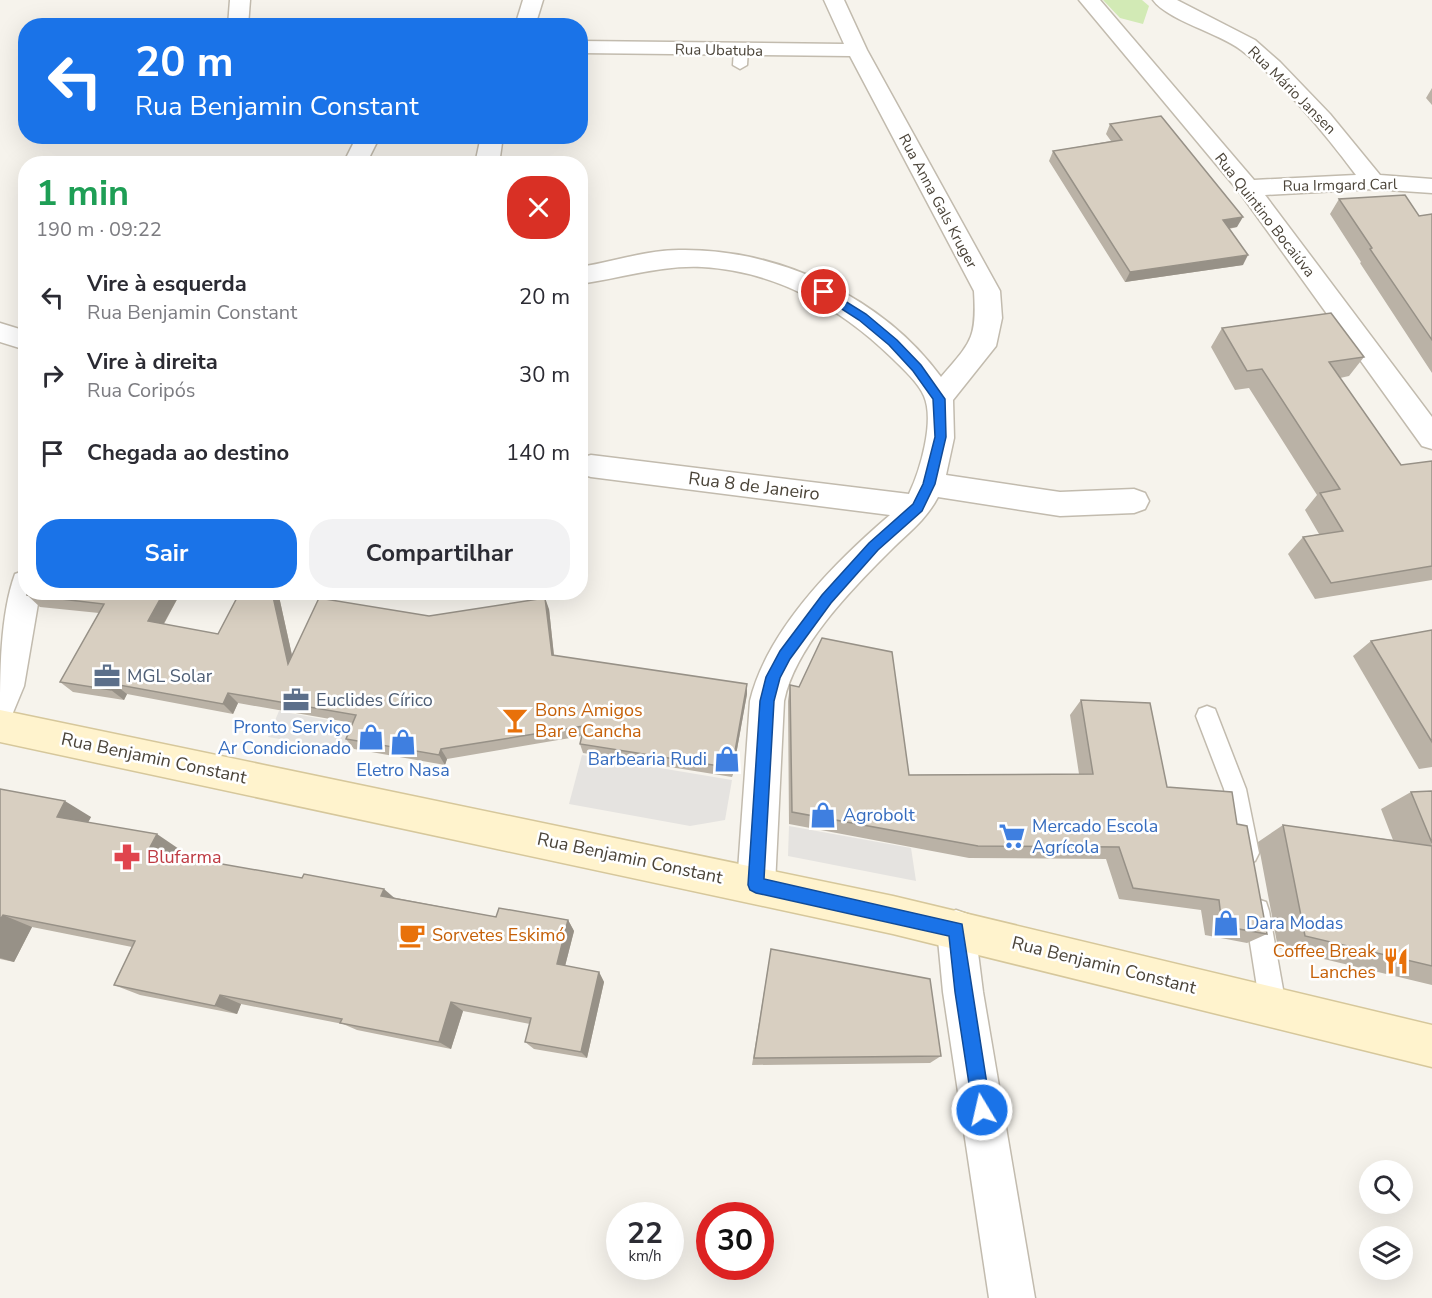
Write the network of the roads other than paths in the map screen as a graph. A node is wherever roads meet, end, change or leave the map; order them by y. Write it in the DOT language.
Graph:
graph roads {
  1 [pos="240,0"];
  2 [pos="532,0"];
  3 [pos="834,0"];
  4 [pos="1089,0"];
  5 [pos="1163,0"];
  6 [pos="239,18"];
  7 [pos="527,18"];
  8 [pos="588,47"];
  9 [pos="857,50"];
  10 [pos="1373,182"];
  11 [pos="1432,186"];
  12 [pos="1248,188"];
  13 [pos="588,275"];
  14 [pos="0,332"];
  15 [pos="18,338"];
  16 [pos="939,399"];
  17 [pos="1432,438"];
  18 [pos="591,466"];
  19 [pos="923,496"];
  20 [pos="1134,501"];
  21 [pos="23,600"];
  22 [pos="0,704"];
  23 [pos="1207,716"];
  24 [pos="0,726"];
  25 [pos="756,885"];
  26 [pos="956,929"];
  27 [pos="1273,1006"];
  28 [pos="1432,1046"];
  29 [pos="1012,1298"];
  1 -- 6 [label="street"];
  2 -- 7 [label="street"];
  3 -- 9 [label="street, Rua Anna Gals Kruger"];
  4 -- 12 [label="street, Rua Quintino Bocaiúva"];
  5 -- 10 [label="street, Rua Mário Jansen"];
  8 -- 9 [label="street, Rua Ubatuba"];
  9 -- 16 [label="street, Rua Anna Gals Kruger"];
  10 -- 11 [label="street, Rua Irmgard Carl"];
  10 -- 12 [label="street, Rua Irmgard Carl"];
  12 -- 17 [label="street, Rua Quintino Bocaiúva"];
  13 -- 16 [label="street"];
  14 -- 15 [label="street"];
  16 -- 19 [label="street"];
  18 -- 19 [label="street, Rua 8 de Janeiro"];
  19 -- 20 [label="street, Rua 8 de Janeiro"];
  19 -- 25 [label="street"];
  21 -- 22 [label="street"];
  23 -- 27 [label="lane"];
  24 -- 25 [label="main road, Rua Benjamin Constant"];
  25 -- 26 [label="main road, Rua Benjamin Constant"];
  26 -- 27 [label="main road, Rua Benjamin Constant"];
  26 -- 29 [label="street"];
  27 -- 28 [label="main road, Rua Benjamin Constant"];
}
